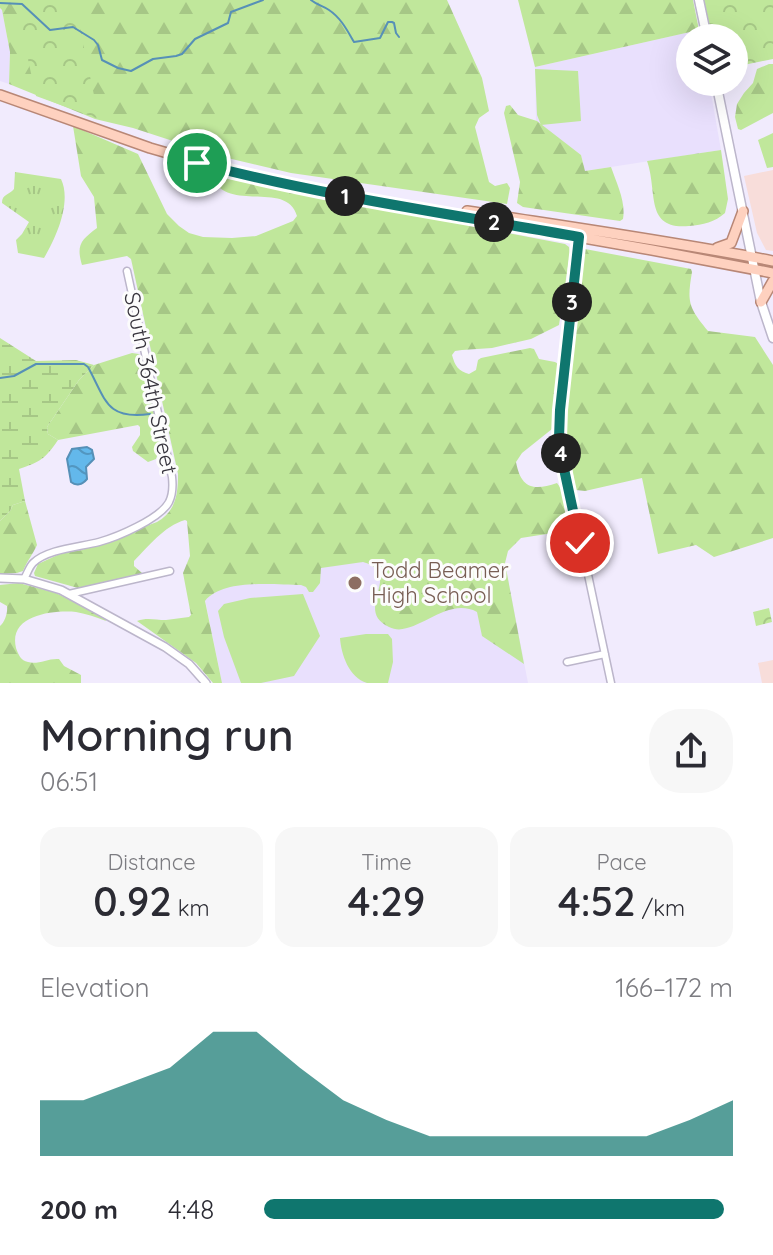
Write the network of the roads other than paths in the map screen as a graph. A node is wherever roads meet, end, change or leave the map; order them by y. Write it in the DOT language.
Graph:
graph roads {
  1 [pos="699,0"];
  2 [pos="704,24"];
  3 [pos="0,92"];
  4 [pos="719,96"];
  5 [pos="743,211"];
  6 [pos="579,233"];
  7 [pos="709,249"];
  8 [pos="753,257"];
  9 [pos="773,261"];
  10 [pos="755,270"];
  11 [pos="127,271"];
  12 [pos="773,273"];
  13 [pos="773,281"];
  14 [pos="761,302"];
  15 [pos="773,338"];
  16 [pos="170,571"];
  17 [pos="0,578"];
  18 [pos="24,579"];
  19 [pos="65,592"];
  20 [pos="605,654"];
  21 [pos="567,662"];
  22 [pos="206,683"];
  23 [pos="611,683"];
  1 -- 2 [label="main road"];
  3 -- 6 [label="main road"];
  4 -- 5 [label="main road"];
  5 -- 7 [label="main road"];
  5 -- 8 [label="main road"];
  6 -- 7 [label="main road"];
  6 -- 10 [label="main road"];
  6 -- 20 [label="street"];
  7 -- 8 [label="main road"];
  8 -- 9 [label="main road"];
  8 -- 10 [label="main road"];
  10 -- 12 [label="main road"];
  10 -- 14 [label="main road"];
  11 -- 18 [label="street, South 364th Street"];
  13 -- 14 [label="main road"];
  14 -- 15 [label="main road"];
  16 -- 19 [label="street"];
  17 -- 18 [label="street"];
  18 -- 19 [label="street"];
  19 -- 22 [label="street"];
  20 -- 21 [label="street"];
  20 -- 23 [label="street"];
}
